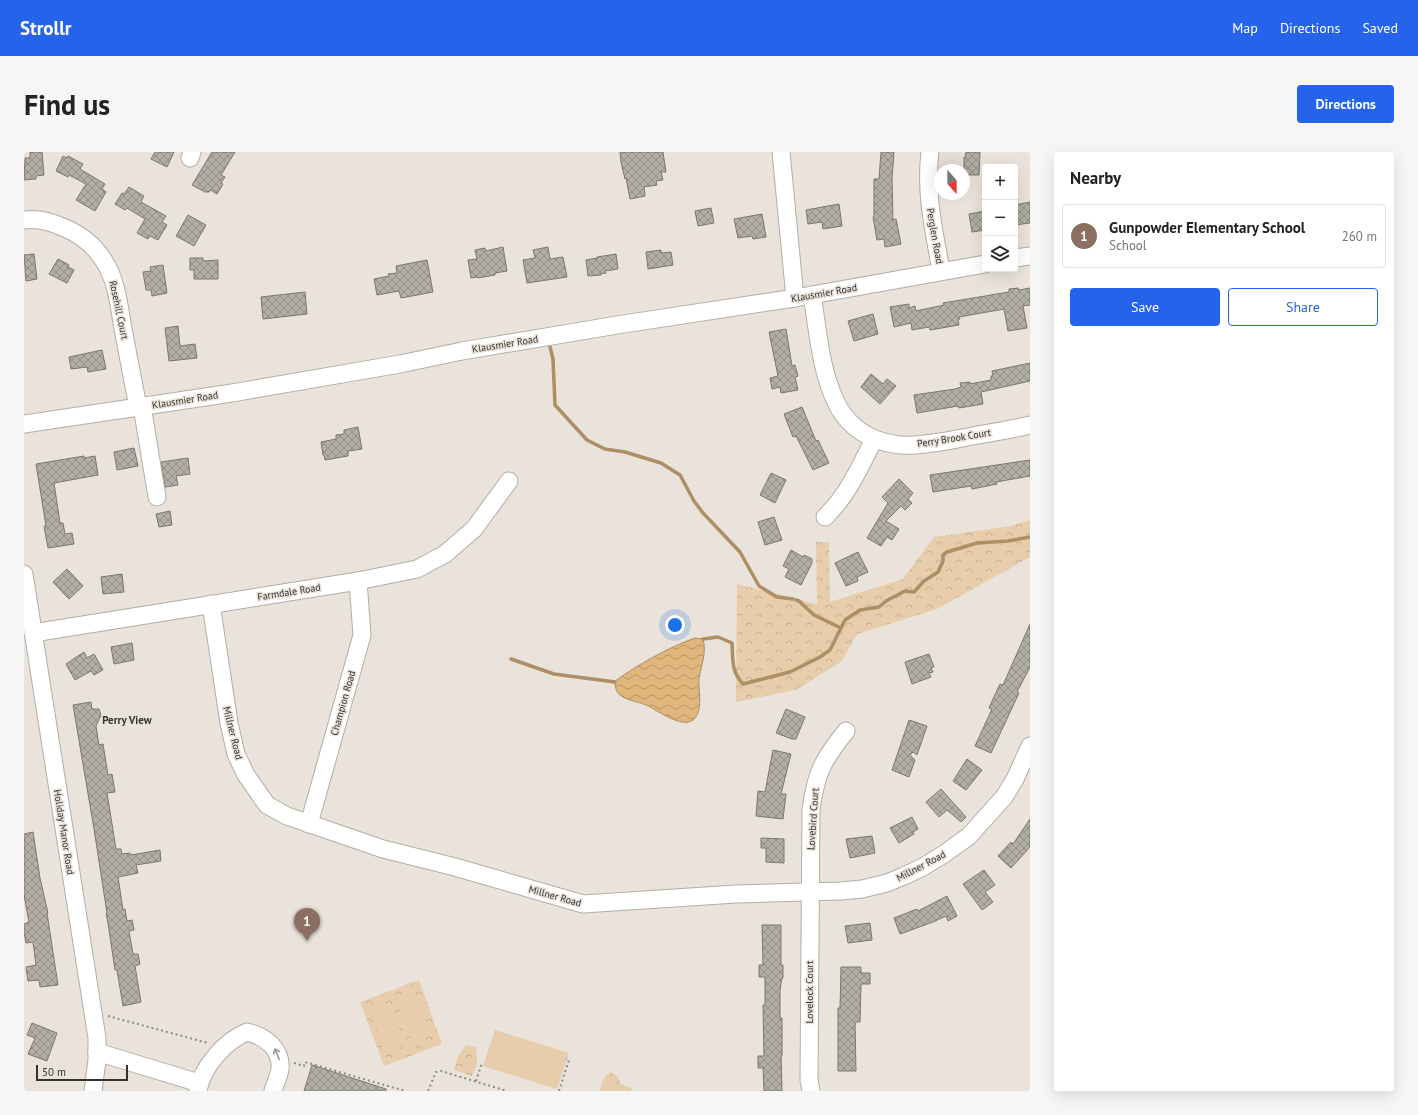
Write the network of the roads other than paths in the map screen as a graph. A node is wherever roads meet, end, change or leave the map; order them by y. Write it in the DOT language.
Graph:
graph roads {
  1 [pos="781,152"];
  2 [pos="930,152"];
  3 [pos="24,220"];
  4 [pos="1030,256"];
  5 [pos="1018,258"];
  6 [pos="982,264"];
  7 [pos="941,271"];
  8 [pos="812,295"];
  9 [pos="795,298"];
  10 [pos="140,407"];
  11 [pos="24,424"];
  12 [pos="1030,425"];
  13 [pos="874,440"];
  14 [pos="510,481"];
  15 [pos="157,497"];
  16 [pos="825,517"];
  17 [pos="24,574"];
  18 [pos="358,581"];
  19 [pos="211,604"];
  20 [pos="33,633"];
  21 [pos="846,730"];
  22 [pos="1030,746"];
  23 [pos="310,824"];
  24 [pos="810,893"];
  25 [pos="97,1052"];
  26 [pos="198,1087"];
  27 [pos="93,1091"];
  28 [pos="273,1091"];
  29 [pos="810,1091"];
  1 -- 9 [label="street"];
  2 -- 7 [label="street, Perglen Road"];
  3 -- 10 [label="street, Rosehill Court"];
  4 -- 5 [label="street"];
  6 -- 7 [label="street, Klausmier Road"];
  7 -- 8 [label="street, Klausmier Road"];
  8 -- 9 [label="street, Klausmier Road"];
  8 -- 13 [label="street, Perry Brook Court"];
  9 -- 10 [label="street, Klausmier Road"];
  10 -- 11 [label="street, Klausmier Road"];
  10 -- 15 [label="street, Rosehill Court"];
  12 -- 13 [label="street, Perry Brook Court"];
  13 -- 16 [label="street"];
  14 -- 18 [label="street, Farmdale Road"];
  17 -- 20 [label="street, Holiday Manor Road"];
  18 -- 19 [label="street, Farmdale Road"];
  18 -- 23 [label="street, Champion Road"];
  19 -- 20 [label="street, Farmdale Road"];
  19 -- 23 [label="street, Millner Road"];
  20 -- 25 [label="street, Holiday Manor Road"];
  21 -- 24 [label="street, Lovebird Court"];
  22 -- 24 [label="street, Millner Road"];
  23 -- 24 [label="street, Millner Road"];
  24 -- 29 [label="street, Lovelock Court"];
  25 -- 26 [label="street"];
  25 -- 27 [label="street, Holiday Manor Road"];
  28 -- 26 [label="street, one-way"];
}
